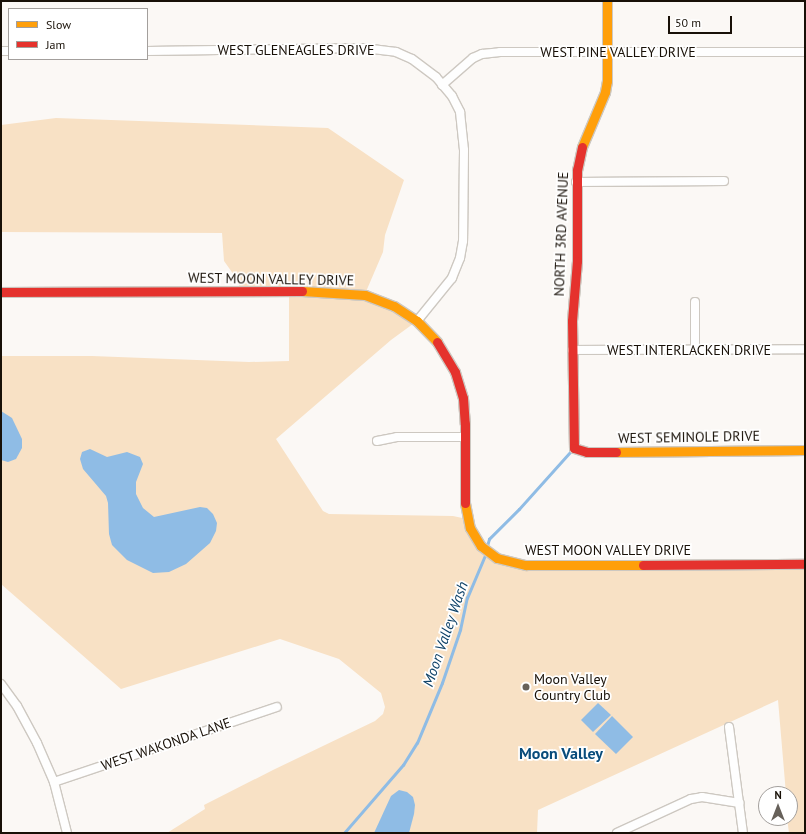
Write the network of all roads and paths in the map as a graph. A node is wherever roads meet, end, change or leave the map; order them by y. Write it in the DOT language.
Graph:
graph roads {
  1 [pos="607,1"];
  2 [pos="148,51"];
  3 [pos="607,52"];
  4 [pos="805,52"];
  5 [pos="442,85"];
  6 [pos="724,181"];
  7 [pos="576,182"];
  8 [pos="1,292"];
  9 [pos="695,302"];
  10 [pos="417,321"];
  11 [pos="805,349"];
  12 [pos="572,350"];
  13 [pos="695,350"];
  14 [pos="465,437"];
  15 [pos="377,441"];
  16 [pos="574,448"];
  17 [pos="805,450"];
  18 [pos="805,564"];
  19 [pos="1,684"];
  20 [pos="277,707"];
  21 [pos="729,727"];
  22 [pos="54,782"];
  23 [pos="740,803"];
  24 [pos="67,833"];
  25 [pos="617,833"];
  26 [pos="743,833"];
  1 -- 3 [label="street, NORTH 3RD AVENUE"];
  2 -- 5 [label="street, WEST GLENEAGLES DRIVE"];
  3 -- 4 [label="street, WEST PINE VALLEY DRIVE"];
  3 -- 5 [label="street, WEST PINE VALLEY DRIVE"];
  3 -- 7 [label="street, NORTH 3RD AVENUE"];
  5 -- 10 [label="street, WEST GLENEAGLES DRIVE"];
  6 -- 7 [label="street"];
  7 -- 12 [label="street, NORTH 3RD AVENUE"];
  8 -- 10 [label="street, WEST MOON VALLEY DRIVE"];
  9 -- 13 [label="street"];
  10 -- 14 [label="street, WEST MOON VALLEY DRIVE"];
  11 -- 13 [label="street, WEST INTERLACKEN DRIVE"];
  12 -- 13 [label="street, WEST INTERLACKEN DRIVE"];
  12 -- 16 [label="street, NORTH 3RD AVENUE"];
  14 -- 15 [label="street"];
  14 -- 18 [label="street, WEST MOON VALLEY DRIVE"];
  16 -- 17 [label="street, WEST SEMINOLE DRIVE"];
  19 -- 22 [label="street"];
  20 -- 22 [label="street, WEST WAKONDA LANE"];
  21 -- 23 [label="street"];
  22 -- 24 [label="street"];
  23 -- 25 [label="street"];
  23 -- 26 [label="street"];
}
